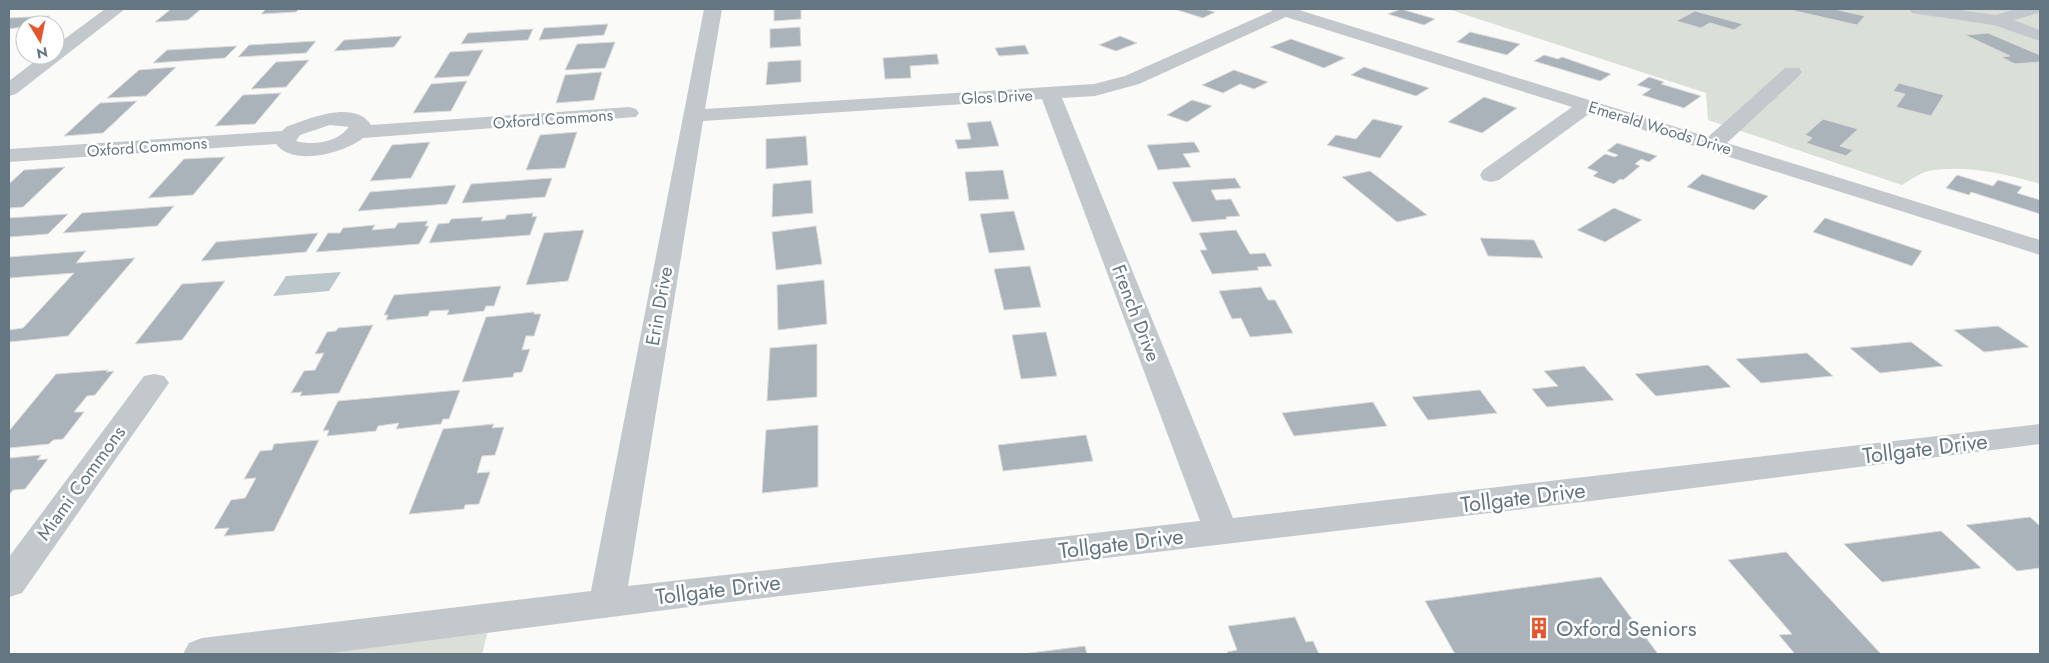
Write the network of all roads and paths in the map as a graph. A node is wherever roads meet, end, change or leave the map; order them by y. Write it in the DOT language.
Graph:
graph roads {
  1 [pos="116,9"];
  2 [pos="713,9"];
  3 [pos="1918,9"];
  4 [pos="2032,9"];
  5 [pos="1282,10"];
  6 [pos="1997,20"];
  7 [pos="2040,36"];
  8 [pos="65,47"];
  9 [pos="42,65"];
  10 [pos="1792,72"];
  11 [pos="9,90"];
  12 [pos="1050,94"];
  13 [pos="1587,106"];
  14 [pos="628,114"];
  15 [pos="693,116"];
  16 [pos="1713,144"];
  17 [pos="9,156"];
  18 [pos="1491,175"];
  19 [pos="2040,248"];
  20 [pos="154,383"];
  21 [pos="2040,434"];
  22 [pos="1221,531"];
  23 [pos="9,583"];
  24 [pos="607,603"];
  25 [pos="202,654"];
  1 -- 8 [label="street"];
  2 -- 15 [label="street, Erin Drive"];
  3 -- 6 [label="street"];
  4 -- 6 [label="street"];
  5 -- 12 [label="street, Glos Drive"];
  5 -- 13 [label="street, Emerald Woods Drive"];
  6 -- 7 [label="street"];
  9 -- 11 [label="street"];
  10 -- 16 [label="street"];
  12 -- 15 [label="street, Glos Drive"];
  12 -- 22 [label="street, French Drive"];
  13 -- 16 [label="street, Emerald Woods Drive"];
  13 -- 18 [label="street"];
  14 -- 17 [label="street, Oxford Commons"];
  15 -- 24 [label="street, Erin Drive"];
  16 -- 19 [label="street, Emerald Woods Drive"];
  20 -- 23 [label="street, Miami Commons"];
  21 -- 22 [label="street, Tollgate Drive"];
  22 -- 24 [label="street, Tollgate Drive"];
  24 -- 25 [label="street, Tollgate Drive"];
}
